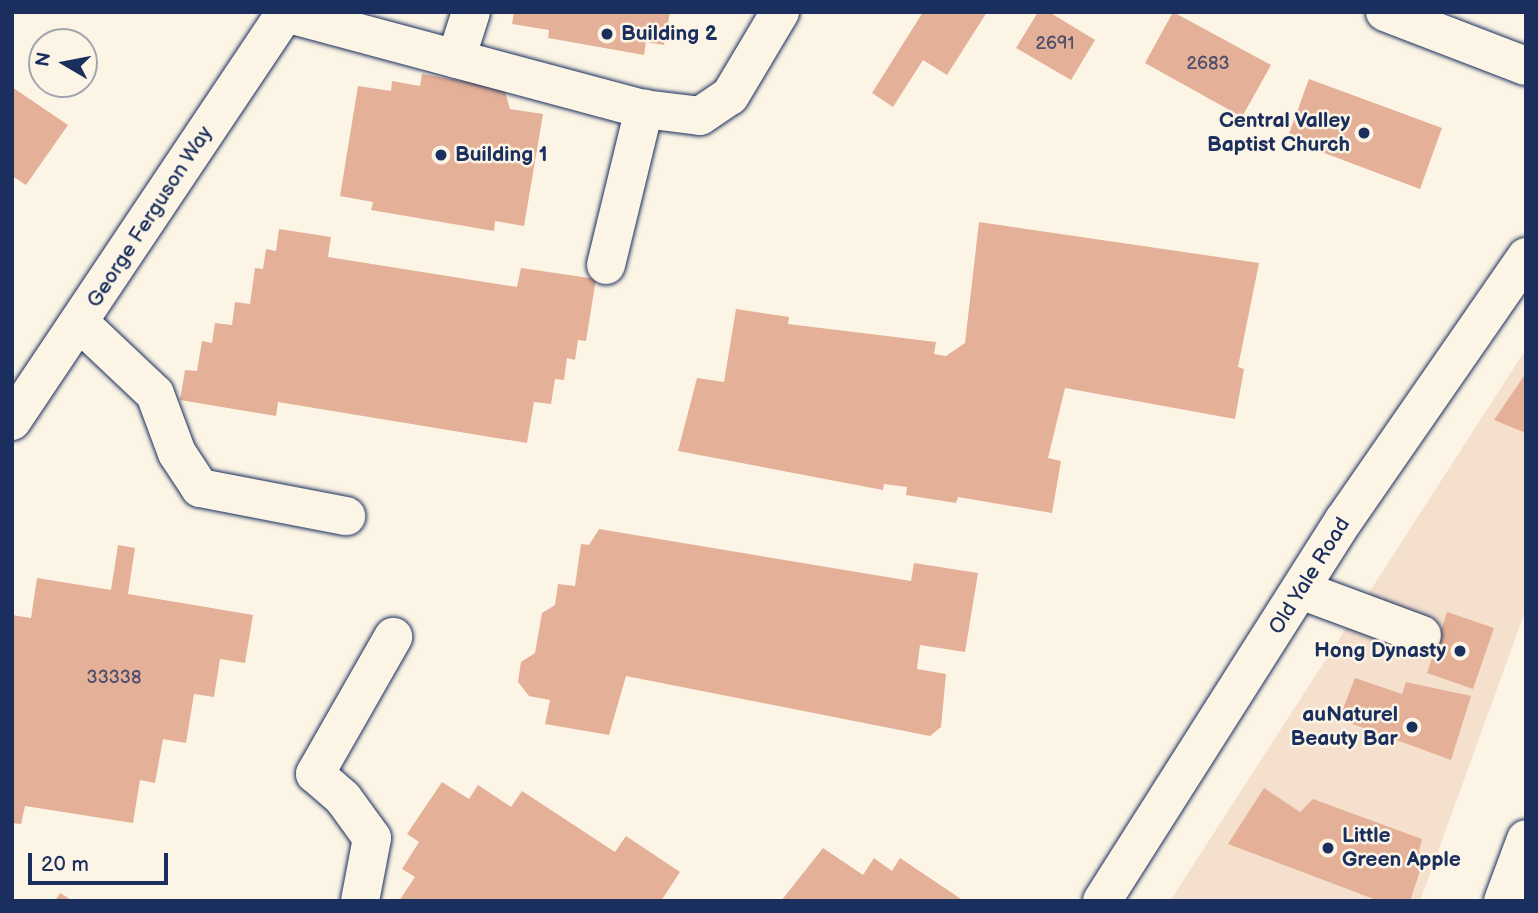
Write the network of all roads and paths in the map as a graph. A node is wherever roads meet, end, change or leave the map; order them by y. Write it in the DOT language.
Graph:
graph roads {
  1 [pos="471,12"];
  2 [pos="780,12"];
  3 [pos="1385,12"];
  4 [pos="286,13"];
  5 [pos="456,59"];
  6 [pos="1526,66"];
  7 [pos="644,109"];
  8 [pos="1526,257"];
  9 [pos="606,265"];
  10 [pos="80,323"];
  11 [pos="12,421"];
  12 [pos="346,516"];
  13 [pos="1301,590"];
  14 [pos="1422,635"];
  15 [pos="393,637"];
  16 [pos="1526,839"];
  17 [pos="360,901"];
  18 [pos="1102,901"];
  19 [pos="1503,901"];
  1 -- 5 [label="street"];
  2 -- 7 [label="street"];
  3 -- 6 [label="street"];
  4 -- 5 [label="street"];
  4 -- 10 [label="street, George Ferguson Way"];
  5 -- 7 [label="street"];
  7 -- 9 [label="street"];
  8 -- 13 [label="street, Old Yale Road"];
  10 -- 11 [label="street, George Ferguson Way"];
  10 -- 12 [label="street"];
  13 -- 14 [label="street"];
  13 -- 18 [label="street, Old Yale Road"];
  15 -- 17 [label="street"];
  16 -- 19 [label="street"];
}
